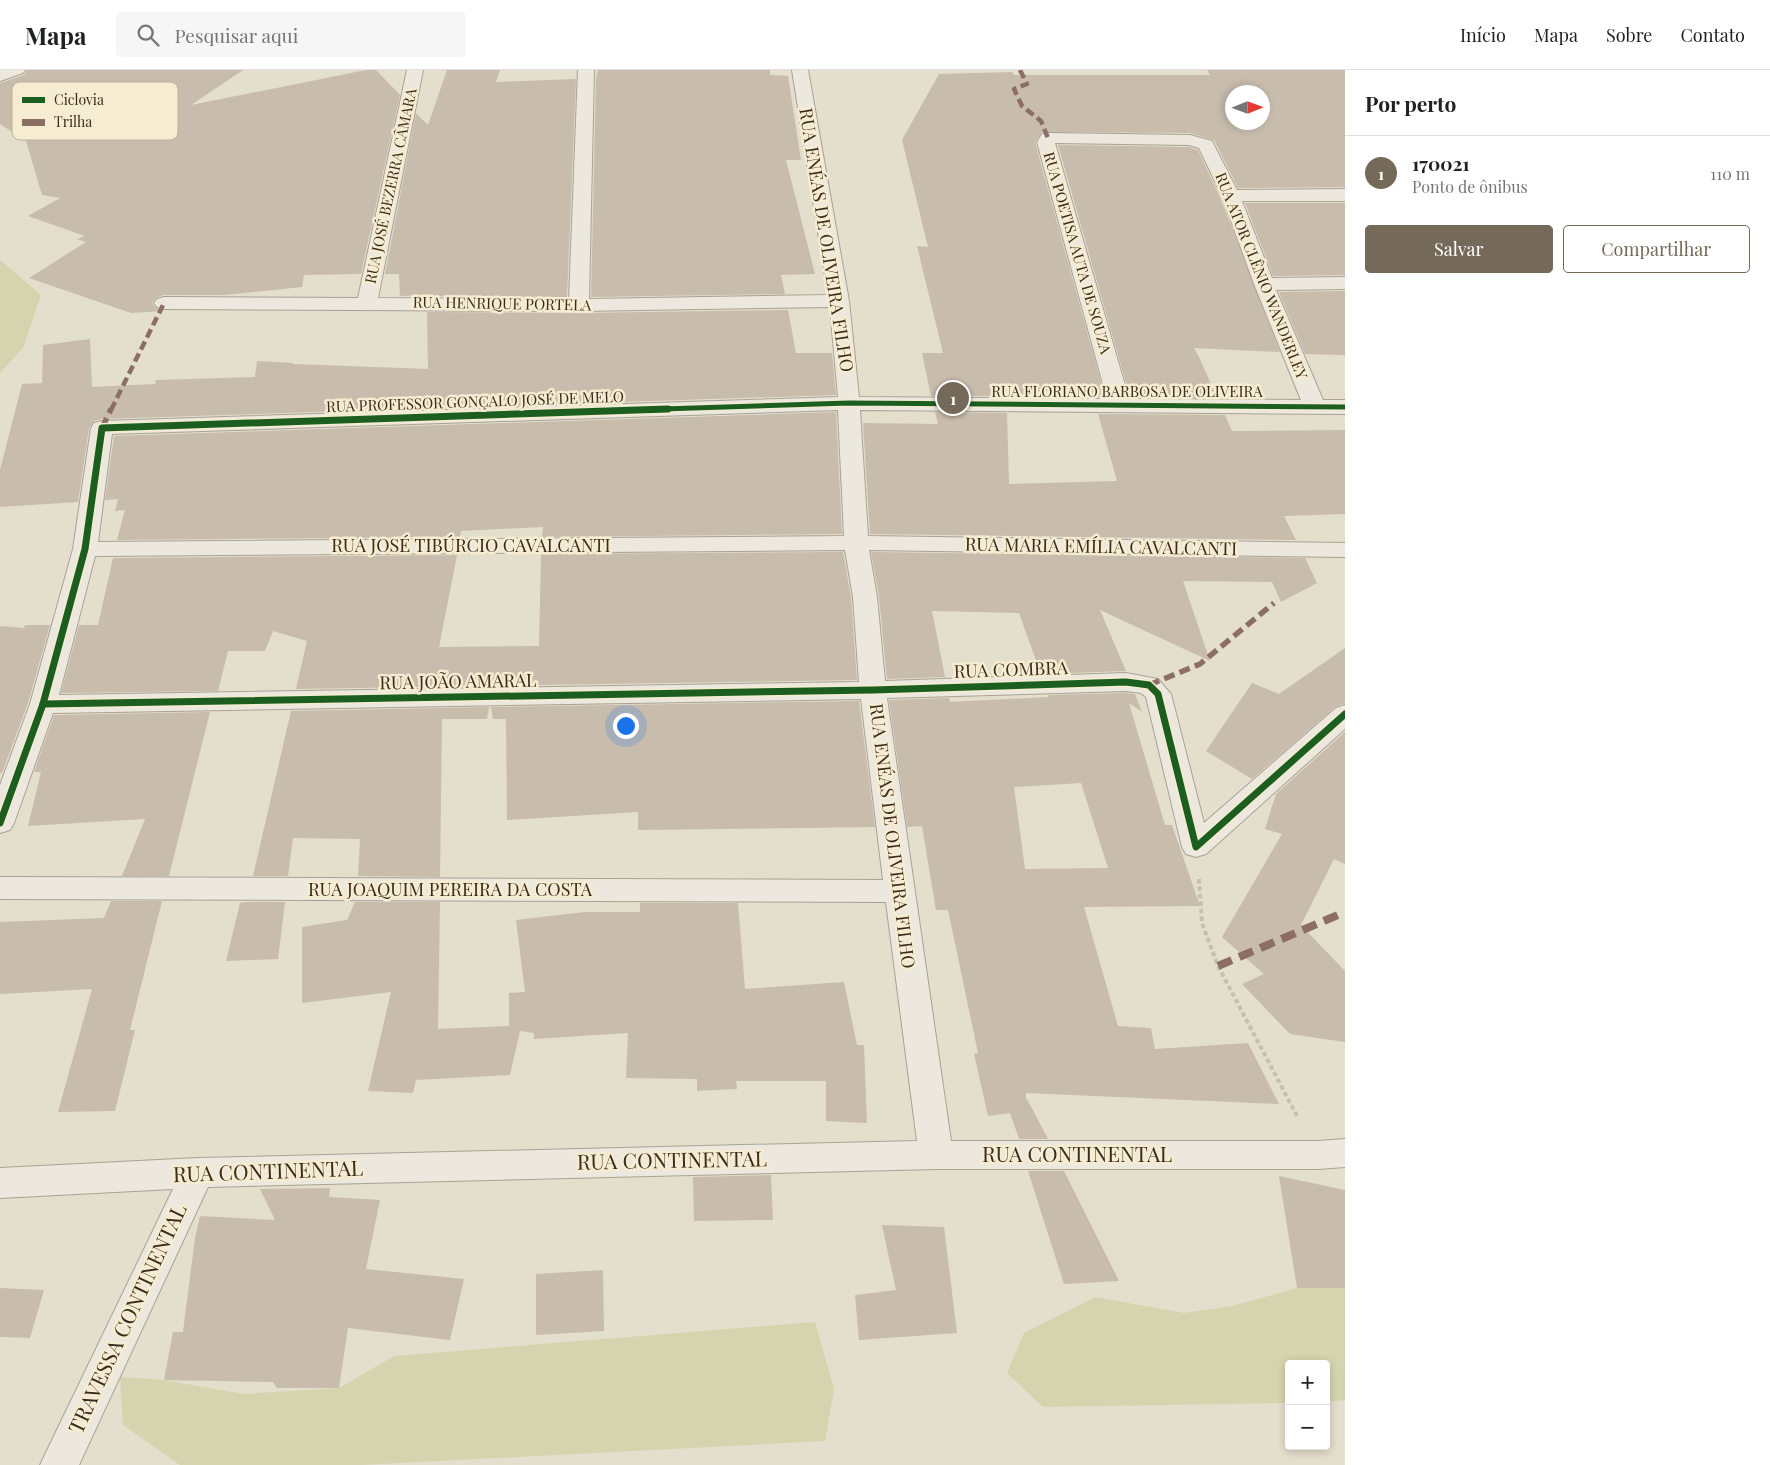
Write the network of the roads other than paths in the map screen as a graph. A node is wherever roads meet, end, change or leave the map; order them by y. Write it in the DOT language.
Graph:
graph roads {
  1 [pos="17,70"];
  2 [pos="415,70"];
  3 [pos="586,70"];
  4 [pos="800,70"];
  5 [pos="0,76"];
  6 [pos="1206,145"];
  7 [pos="1231,196"];
  8 [pos="1345,196"];
  9 [pos="1345,283"];
  10 [pos="1264,284"];
  11 [pos="839,301"];
  12 [pos="164,303"];
  13 [pos="367,303"];
  14 [pos="579,305"];
  15 [pos="849,404"];
  16 [pos="1120,406"];
  17 [pos="1315,407"];
  18 [pos="1345,407"];
  19 [pos="856,543"];
  20 [pos="85,549"];
  21 [pos="1345,550"];
  22 [pos="873,690"];
  23 [pos="43,704"];
  24 [pos="1345,714"];
  25 [pos="0,823"];
  26 [pos="0,888"];
  27 [pos="899,891"];
  28 [pos="1332,1154"];
  29 [pos="936,1155"];
  30 [pos="198,1173"];
  31 [pos="0,1183"];
  32 [pos="59,1465"];
  1 -- 5 [label="street"];
  2 -- 13 [label="street, RUA JOSÉ BEZERRA CÂMARA"];
  3 -- 14 [label="street"];
  4 -- 11 [label="street, RUA ENÉAS DE OLIVEIRA FILHO"];
  6 -- 7 [label="street, RUA ATOR CLÊNIO WANDERLEY"];
  6 -- 16 [label="street, RUA POETISA AUTA DE SOUZA"];
  7 -- 8 [label="street"];
  7 -- 10 [label="street, RUA ATOR CLÊNIO WANDERLEY"];
  9 -- 10 [label="street"];
  10 -- 17 [label="street, RUA ATOR CLÊNIO WANDERLEY"];
  11 -- 14 [label="street, RUA HENRIQUE PORTELA"];
  11 -- 15 [label="street, RUA ENÉAS DE OLIVEIRA FILHO"];
  12 -- 13 [label="street, RUA HENRIQUE PORTELA"];
  13 -- 14 [label="street, RUA HENRIQUE PORTELA"];
  15 -- 16 [label="street, RUA FLORIANO BARBOSA DE OLIVEIRA"];
  15 -- 19 [label="street, RUA ENÉAS DE OLIVEIRA FILHO"];
  15 -- 20 [label="street, RUA PROFESSOR GONÇALO JOSÉ DE MELO"];
  16 -- 17 [label="street, RUA FLORIANO BARBOSA DE OLIVEIRA"];
  17 -- 18 [label="street, RUA FLORIANO BARBOSA DE OLIVEIRA"];
  19 -- 20 [label="street, RUA JOSÉ TIBÚRCIO CAVALCANTI"];
  19 -- 21 [label="street, RUA MARIA EMÍLIA CAVALCANTI"];
  19 -- 22 [label="street, RUA ENÉAS DE OLIVEIRA FILHO"];
  20 -- 23 [label="street"];
  22 -- 23 [label="street, RUA JOÃO AMARAL"];
  22 -- 24 [label="street, RUA COMBRA"];
  22 -- 27 [label="street, RUA ENÉAS DE OLIVEIRA FILHO"];
  23 -- 25 [label="street"];
  26 -- 27 [label="street, RUA JOAQUIM PEREIRA DA COSTA"];
  27 -- 29 [label="street, RUA ENÉAS DE OLIVEIRA FILHO"];
  28 -- 29 [label="street, RUA CONTINENTAL"];
  29 -- 30 [label="street, RUA CONTINENTAL"];
  30 -- 31 [label="street, RUA CONTINENTAL"];
  30 -- 32 [label="street, TRAVESSA CONTINENTAL"];
}
